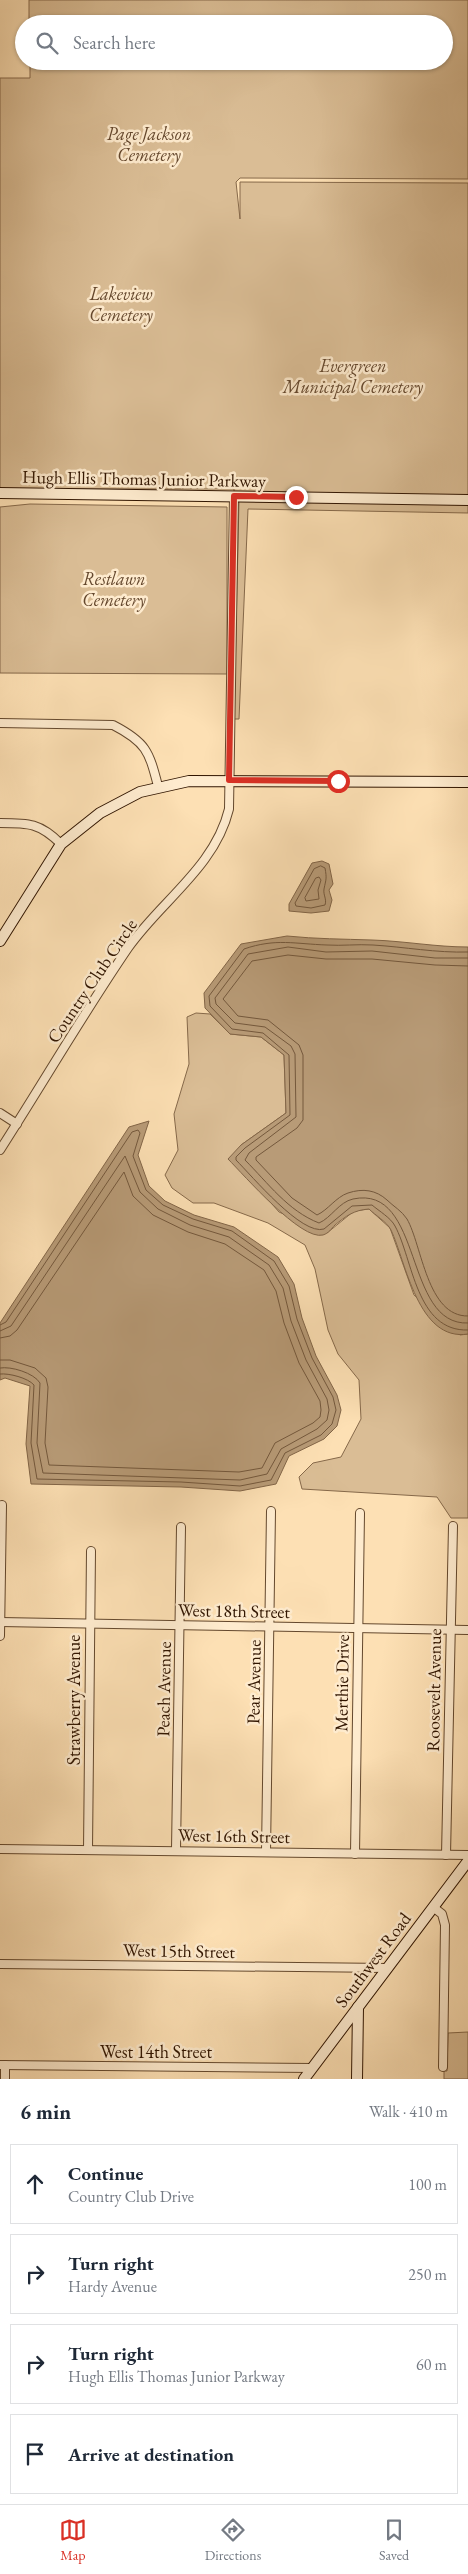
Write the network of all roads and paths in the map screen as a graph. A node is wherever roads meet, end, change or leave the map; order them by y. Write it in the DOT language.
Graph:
graph roads {
  1 [pos="0,493"];
  2 [pos="234,496"];
  3 [pos="468,500"];
  4 [pos="0,723"];
  5 [pos="229,780"];
  6 [pos="468,782"];
  7 [pos="158,786"];
  8 [pos="0,822"];
  9 [pos="61,844"];
  10 [pos="0,941"];
  11 [pos="0,1113"];
  12 [pos="17,1124"];
  13 [pos="0,1150"];
  14 [pos="2,1505"];
  15 [pos="271,1511"];
  16 [pos="360,1513"];
  17 [pos="453,1526"];
  18 [pos="181,1527"];
  19 [pos="91,1551"];
  20 [pos="0,1622"];
  21 [pos="89,1624"];
  22 [pos="179,1626"];
  23 [pos="270,1627"];
  24 [pos="358,1628"];
  25 [pos="450,1630"];
  26 [pos="468,1630"];
  27 [pos="0,1636"];
  28 [pos="0,1849"];
  29 [pos="88,1850"];
  30 [pos="176,1850"];
  31 [pos="266,1852"];
  32 [pos="355,1854"];
  33 [pos="446,1855"];
  34 [pos="468,1855"];
  35 [pos="468,1861"];
  36 [pos="434,1907"];
  37 [pos="0,1964"];
  38 [pos="388,1968"];
  39 [pos="358,2007"];
  40 [pos="2,2065"];
  41 [pos="443,2067"];
  42 [pos="312,2068"];
  43 [pos="5,2079"];
  44 [pos="304,2079"];
  45 [pos="357,2079"];
  1 -- 2 [label="street, Hugh Ellis Thomas Junior Parkway"];
  2 -- 3 [label="street, Hugh Ellis Thomas Junior Parkway"];
  2 -- 5 [label="street, Country Club Circle"];
  4 -- 7 [label="street"];
  5 -- 6 [label="street"];
  5 -- 7 [label="street"];
  5 -- 12 [label="street, Country Club Circle"];
  7 -- 9 [label="street"];
  8 -- 9 [label="street"];
  9 -- 10 [label="street"];
  11 -- 12 [label="street"];
  12 -- 13 [label="street, Country Club Circle"];
  14 -- 20 [label="street"];
  15 -- 23 [label="street, Pear Avenue"];
  16 -- 24 [label="street, Merthie Drive"];
  17 -- 25 [label="street, Roosevelt Avenue"];
  18 -- 22 [label="street, Peach Avenue"];
  19 -- 21 [label="street, Strawberry Avenue"];
  20 -- 21 [label="street, West 18th Street"];
  20 -- 27 [label="street"];
  21 -- 22 [label="street, West 18th Street"];
  21 -- 29 [label="street, Strawberry Avenue"];
  22 -- 23 [label="street, West 18th Street"];
  22 -- 30 [label="street, Peach Avenue"];
  23 -- 24 [label="street, West 18th Street"];
  23 -- 31 [label="street, Pear Avenue"];
  24 -- 25 [label="street, West 18th Street"];
  24 -- 32 [label="street, Merthie Drive"];
  25 -- 26 [label="street, West 18th Street"];
  25 -- 33 [label="street, Roosevelt Avenue"];
  28 -- 29 [label="street, West 16th Street"];
  29 -- 30 [label="street, West 16th Street"];
  30 -- 31 [label="street, West 16th Street"];
  31 -- 32 [label="street, West 16th Street"];
  32 -- 33 [label="street, West 16th Street"];
  33 -- 34 [label="street, West 16th Street"];
  35 -- 36 [label="street, Southwest Road"];
  36 -- 38 [label="street, Southwest Road"];
  36 -- 41 [label="street"];
  37 -- 38 [label="street, West 15th Street"];
  38 -- 39 [label="street, Southwest Road"];
  39 -- 42 [label="street, Southwest Road"];
  39 -- 45 [label="street"];
  40 -- 42 [label="street, West 14th Street"];
  40 -- 43 [label="street"];
  42 -- 44 [label="street, Southwest Road"];
}
